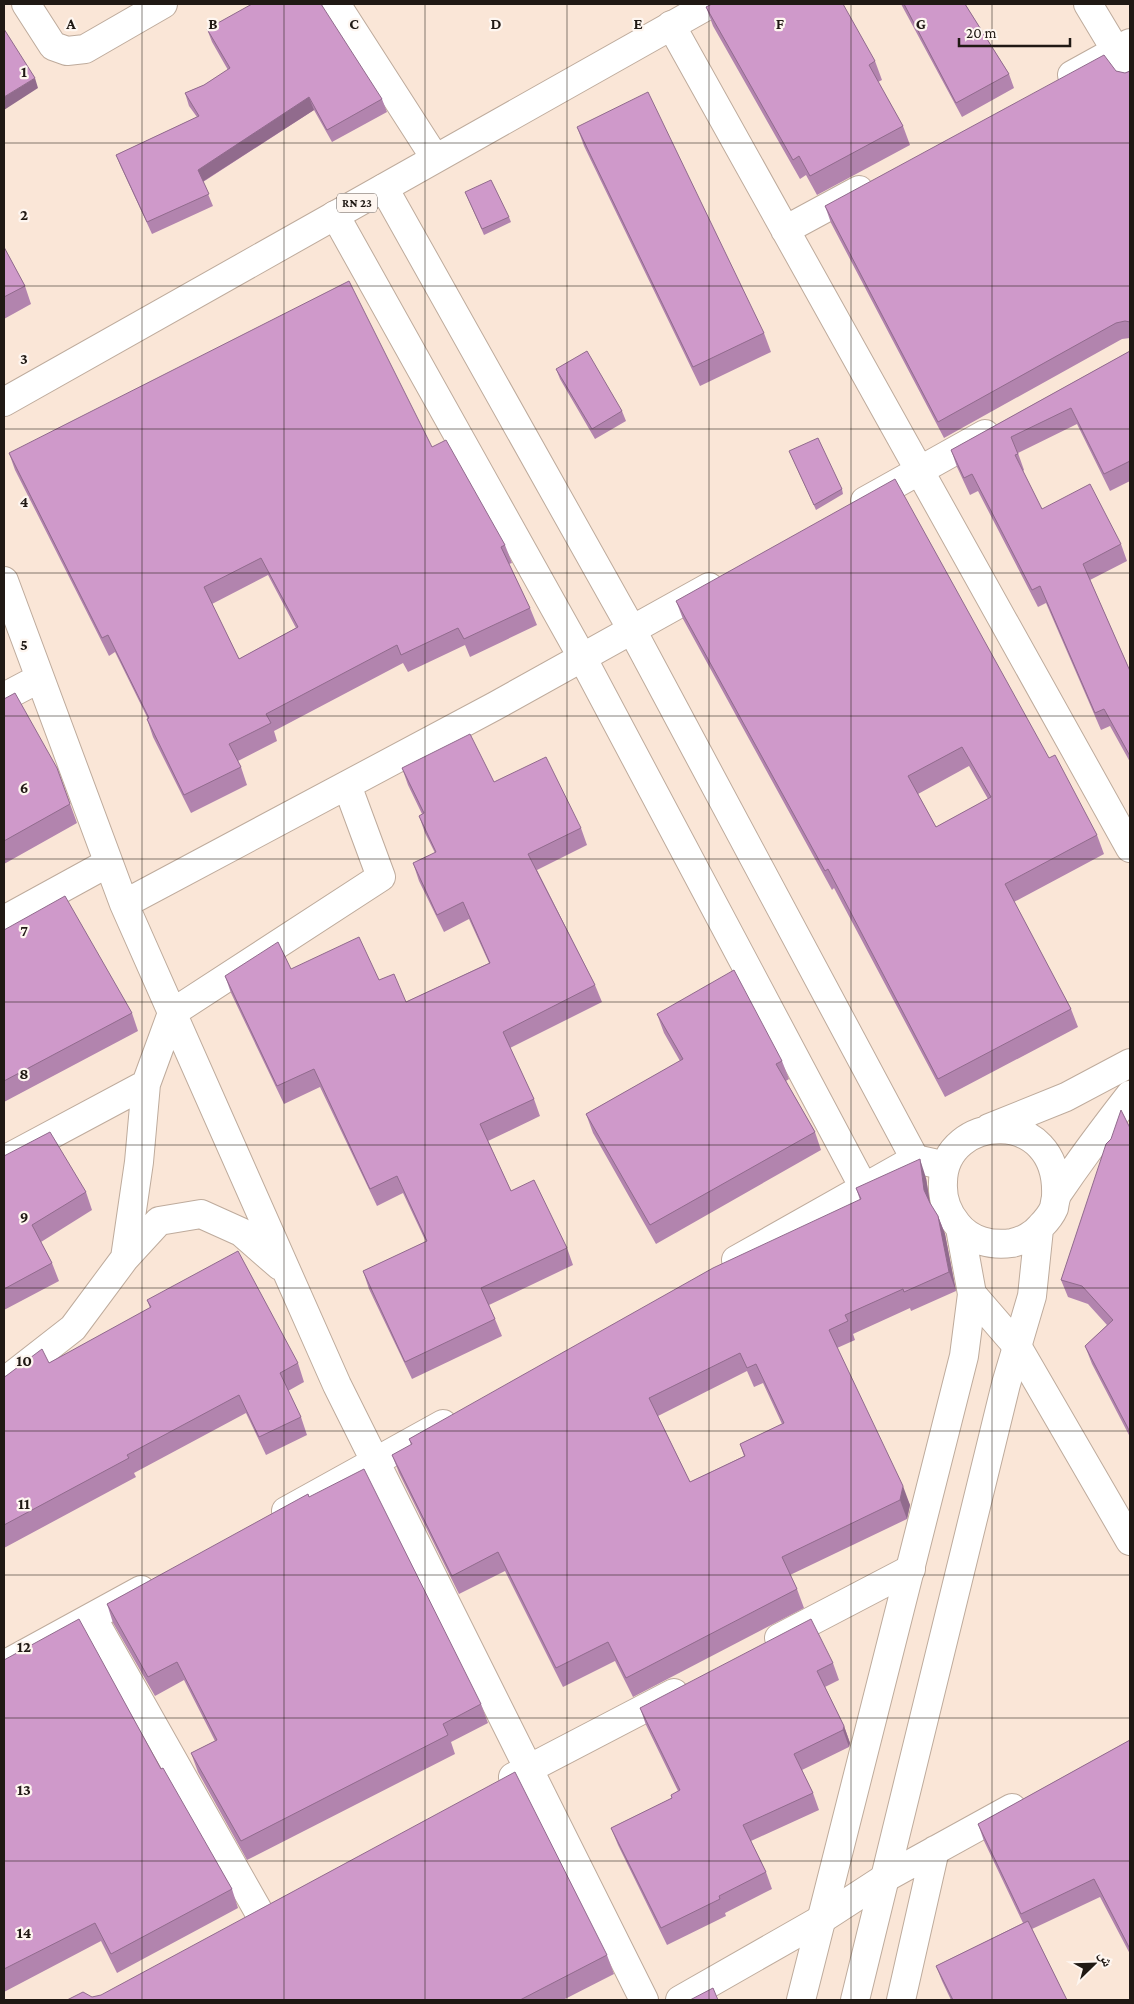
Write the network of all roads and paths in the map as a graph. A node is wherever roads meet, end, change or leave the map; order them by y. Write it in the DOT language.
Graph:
graph roads {
  1 [pos="26,4"];
  2 [pos="163,4"];
  3 [pos="336,4"];
  4 [pos="710,4"];
  5 [pos="1088,4"];
  6 [pos="676,16"];
  7 [pos="1123,47"];
  8 [pos="1130,74"];
  9 [pos="1047,88"];
  10 [pos="435,158"];
  11 [pos="881,178"];
  12 [pos="384,188"];
  13 [pos="335,215"];
  14 [pos="785,230"];
  15 [pos="4,402"];
  16 [pos="1004,424"];
  17 [pos="920,470"];
  18 [pos="841,514"];
  19 [pos="728,577"];
  20 [pos="4,581"];
  21 [pos="632,630"];
  22 [pos="582,658"];
  23 [pos="40,678"];
  24 [pos="4,697"];
  25 [pos="347,785"];
  26 [pos="1130,848"];
  27 [pos="108,863"];
  28 [pos="124,904"];
  29 [pos="4,920"];
  30 [pos="172,1014"];
  31 [pos="1130,1063"];
  32 [pos="146,1084"];
  33 [pos="1130,1095"];
  34 [pos="979,1132"];
  35 [pos="915,1159"];
  36 [pos="4,1160"];
  37 [pos="946,1165"];
  38 [pos="864,1188"];
  39 [pos="1056,1196"];
  40 [pos="960,1228"];
  41 [pos="1039,1228"];
  42 [pos="125,1258"];
  43 [pos="716,1271"];
  44 [pos="287,1272"];
  45 [pos="972,1294"];
  46 [pos="1017,1346"];
  47 [pos="4,1382"];
  48 [pos="463,1413"];
  49 [pos="376,1462"];
  50 [pos="264,1523"];
  51 [pos="1130,1542"];
  52 [pos="911,1570"];
  53 [pos="160,1579"];
  54 [pos="92,1616"];
  55 [pos="754,1651"];
  56 [pos="4,1665"];
  57 [pos="694,1683"];
  58 [pos="529,1769"];
  59 [pos="494,1788"];
  60 [pos="1036,1795"];
  61 [pos="935,1850"];
  62 [pos="885,1878"];
  63 [pos="822,1919"];
  64 [pos="235,1928"];
  65 [pos="644,2000"];
  66 [pos="680,2000"];
  67 [pos="802,2000"];
  68 [pos="855,2000"];
  69 [pos="901,2000"];
  1 -- 2 [label="street"];
  3 -- 10 [label="street"];
  4 -- 6 [label="street, RN 23"];
  5 -- 7 [label="street"];
  6 -- 10 [label="street, RN 23"];
  6 -- 14 [label="street"];
  7 -- 8 [label="street"];
  7 -- 9 [label="street"];
  10 -- 12 [label="street, RN 23"];
  11 -- 14 [label="street"];
  12 -- 13 [label="street, RN 23"];
  12 -- 21 [label="street"];
  13 -- 15 [label="street, RN 23"];
  13 -- 22 [label="street"];
  14 -- 17 [label="street"];
  16 -- 17 [label="street"];
  17 -- 18 [label="street"];
  17 -- 26 [label="street"];
  19 -- 21 [label="street"];
  20 -- 23 [label="street"];
  21 -- 22 [label="street"];
  21 -- 35 [label="street"];
  22 -- 25 [label="street"];
  22 -- 38 [label="street"];
  23 -- 24 [label="street"];
  23 -- 27 [label="street"];
  25 -- 28 [label="street"];
  25 -- 30 [label="street"];
  27 -- 28 [label="street"];
  27 -- 29 [label="street"];
  28 -- 30 [label="street"];
  30 -- 32 [label="street"];
  30 -- 44 [label="street"];
  31 -- 34 [label="street"];
  32 -- 36 [label="street"];
  32 -- 42 [label="street"];
  33 -- 39 [label="street"];
  34 -- 37 [label="street"];
  34 -- 39 [label="street"];
  35 -- 37 [label="street"];
  35 -- 38 [label="street"];
  37 -- 40 [label="street"];
  38 -- 43 [label="street"];
  39 -- 41 [label="street"];
  40 -- 41 [label="street"];
  40 -- 45 [label="street"];
  41 -- 46 [label="street"];
  42 -- 44 [label="street"];
  42 -- 47 [label="street"];
  44 -- 49 [label="street"];
  45 -- 46 [label="street"];
  45 -- 52 [label="street"];
  46 -- 51 [label="street"];
  46 -- 62 [label="street"];
  48 -- 49 [label="street"];
  49 -- 50 [label="street"];
  49 -- 58 [label="street"];
  52 -- 55 [label="street"];
  52 -- 63 [label="street"];
  53 -- 54 [label="street"];
  54 -- 56 [label="street"];
  54 -- 64 [label="street"];
  57 -- 58 [label="street"];
  58 -- 59 [label="street"];
  58 -- 65 [label="street"];
  60 -- 61 [label="street"];
  61 -- 62 [label="street"];
  61 -- 69 [label="street"];
  62 -- 63 [label="street"];
  62 -- 68 [label="street"];
  63 -- 66 [label="street"];
  63 -- 67 [label="street"];
}
